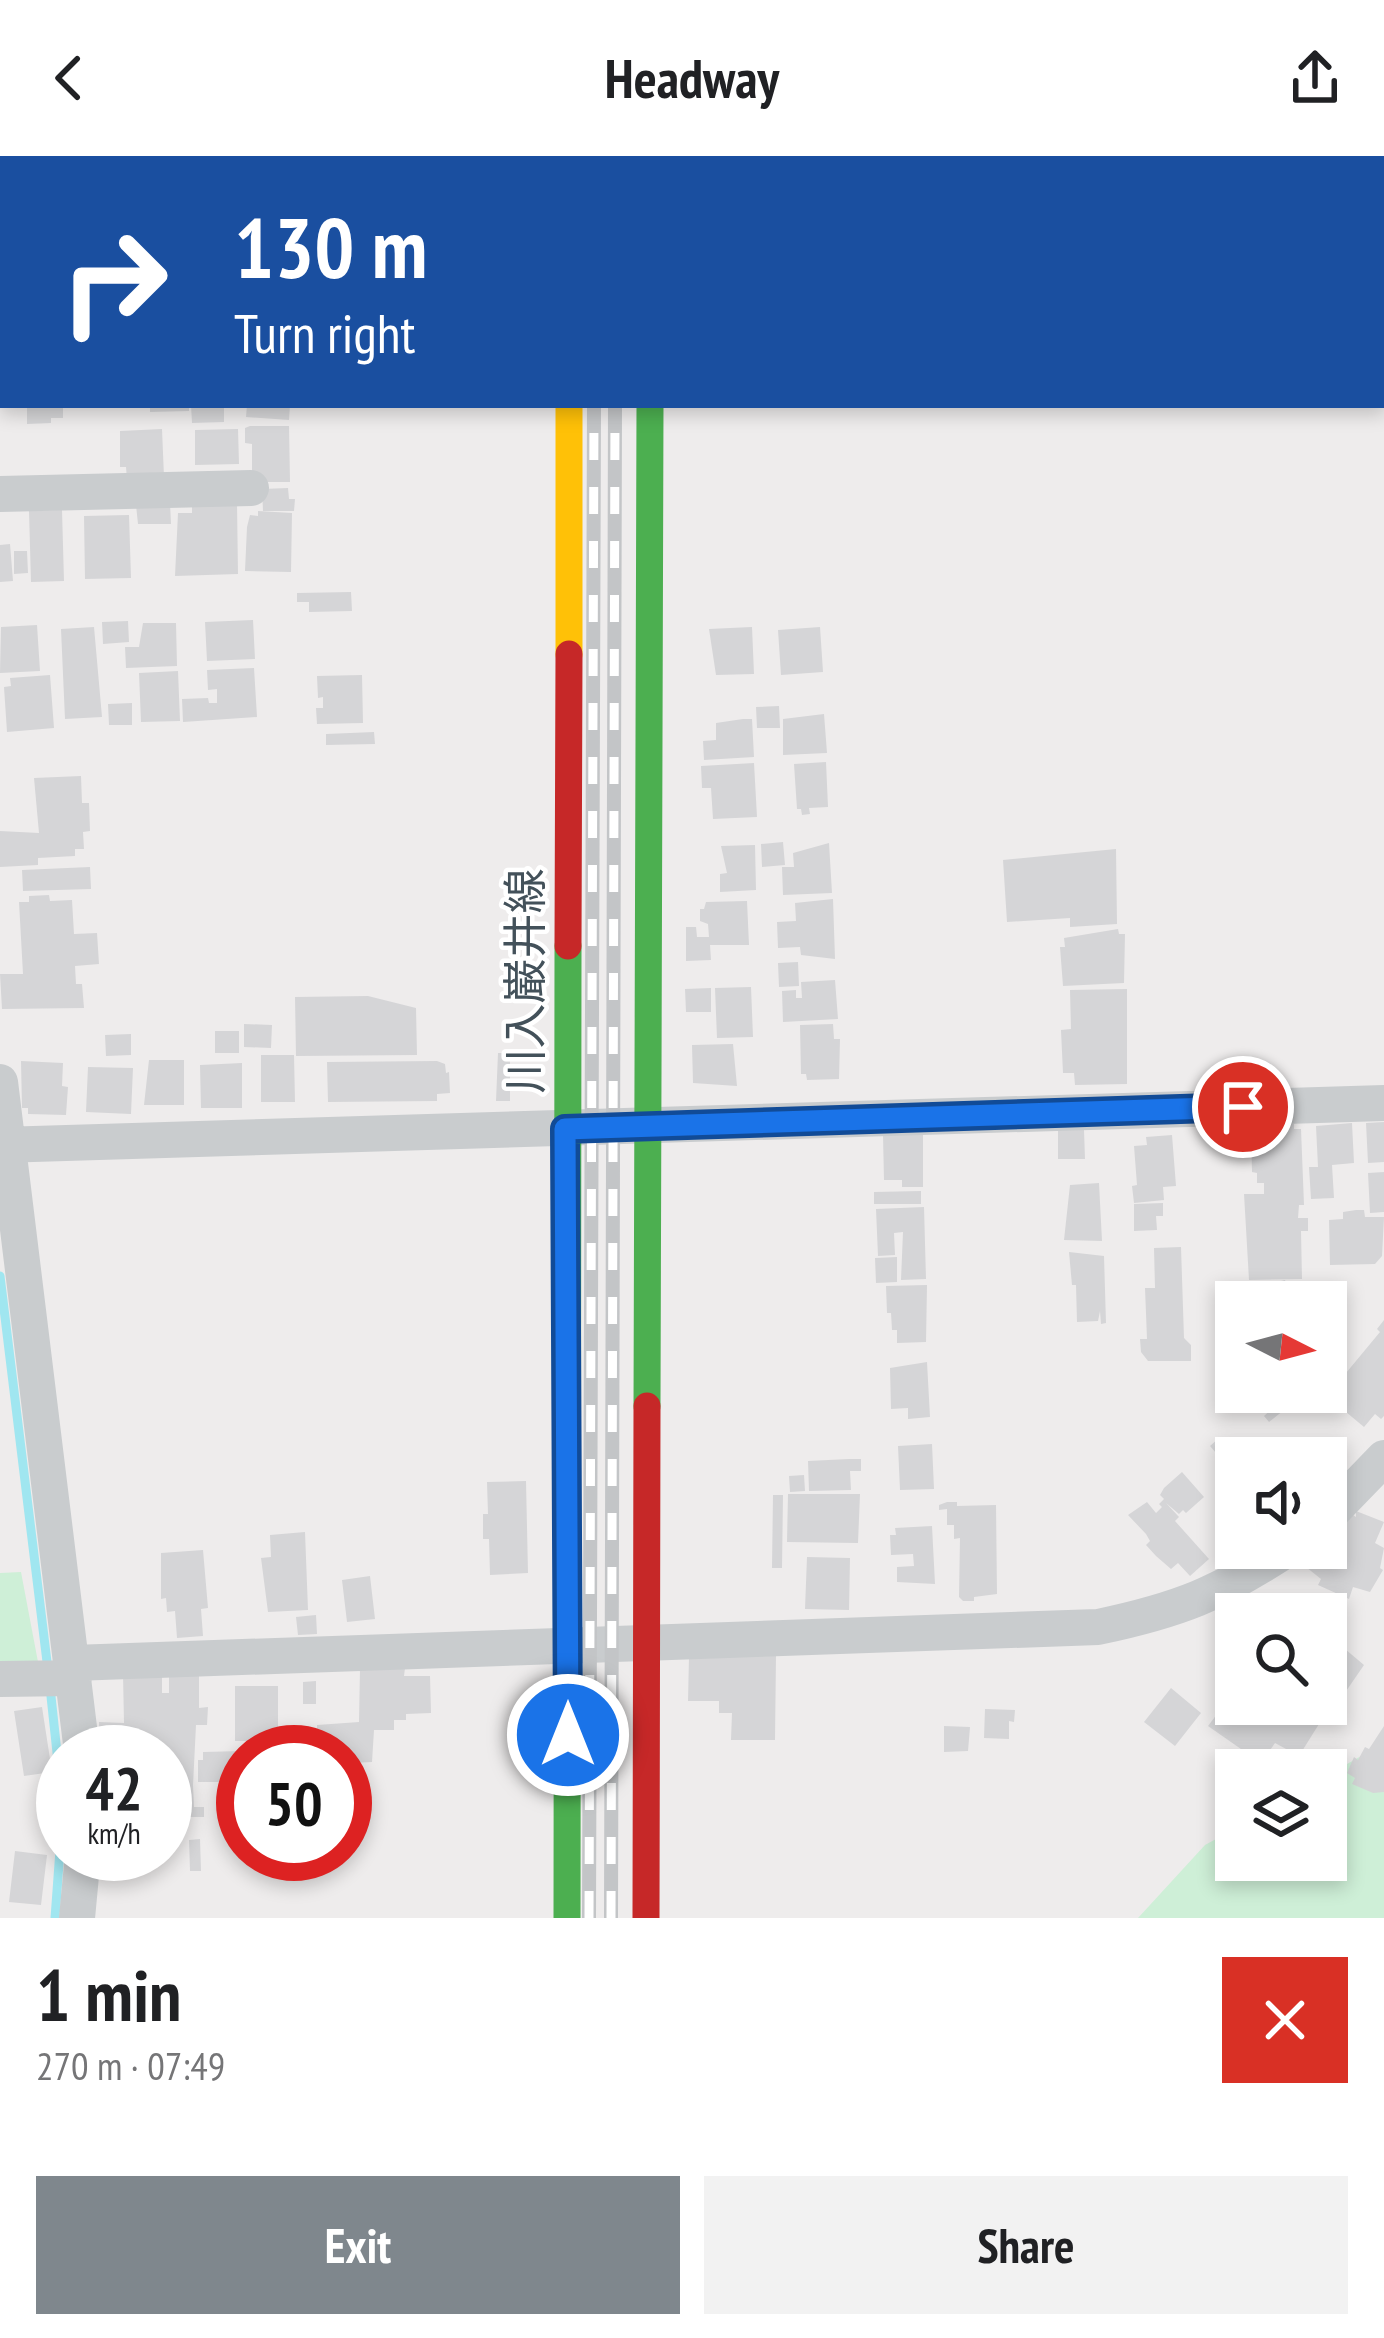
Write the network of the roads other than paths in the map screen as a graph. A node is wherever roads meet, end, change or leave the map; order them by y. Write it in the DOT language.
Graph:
graph roads {
  1 [pos="569,408"];
  2 [pos="650,408"];
  3 [pos="251,488"];
  4 [pos="0,494"];
  5 [pos="0,1082"];
  6 [pos="1384,1103"];
  7 [pos="650,1124"];
  8 [pos="565,1129"];
  9 [pos="5,1144"];
  10 [pos="1384,1458"];
  11 [pos="1347,1496"];
  12 [pos="1257,1569"];
  13 [pos="569,1644"];
  14 [pos="646,1646"];
  15 [pos="61,1674"];
  16 [pos="0,1679"];
  17 [pos="75,1725"];
  18 [pos="80,1881"];
  19 [pos="77,1918"];
  20 [pos="567,1918"];
  21 [pos="646,1918"];
  1 -- 8 [label="main road, 川入巌井線"];
  2 -- 7 [label="main road"];
  3 -- 4 [label="street"];
  5 -- 9 [label="street"];
  6 -- 7 [label="street"];
  7 -- 8 [label="street"];
  7 -- 14 [label="main road"];
  8 -- 9 [label="street"];
  8 -- 13 [label="main road, 川入巌井線"];
  9 -- 15 [label="street"];
  10 -- 11 [label="street"];
  12 -- 14 [label="street"];
  13 -- 14 [label="street"];
  13 -- 15 [label="street"];
  13 -- 20 [label="main road, 川入巌井線"];
  14 -- 21 [label="main road"];
  15 -- 16 [label="street"];
  15 -- 17 [label="street"];
  18 -- 19 [label="street"];
}
